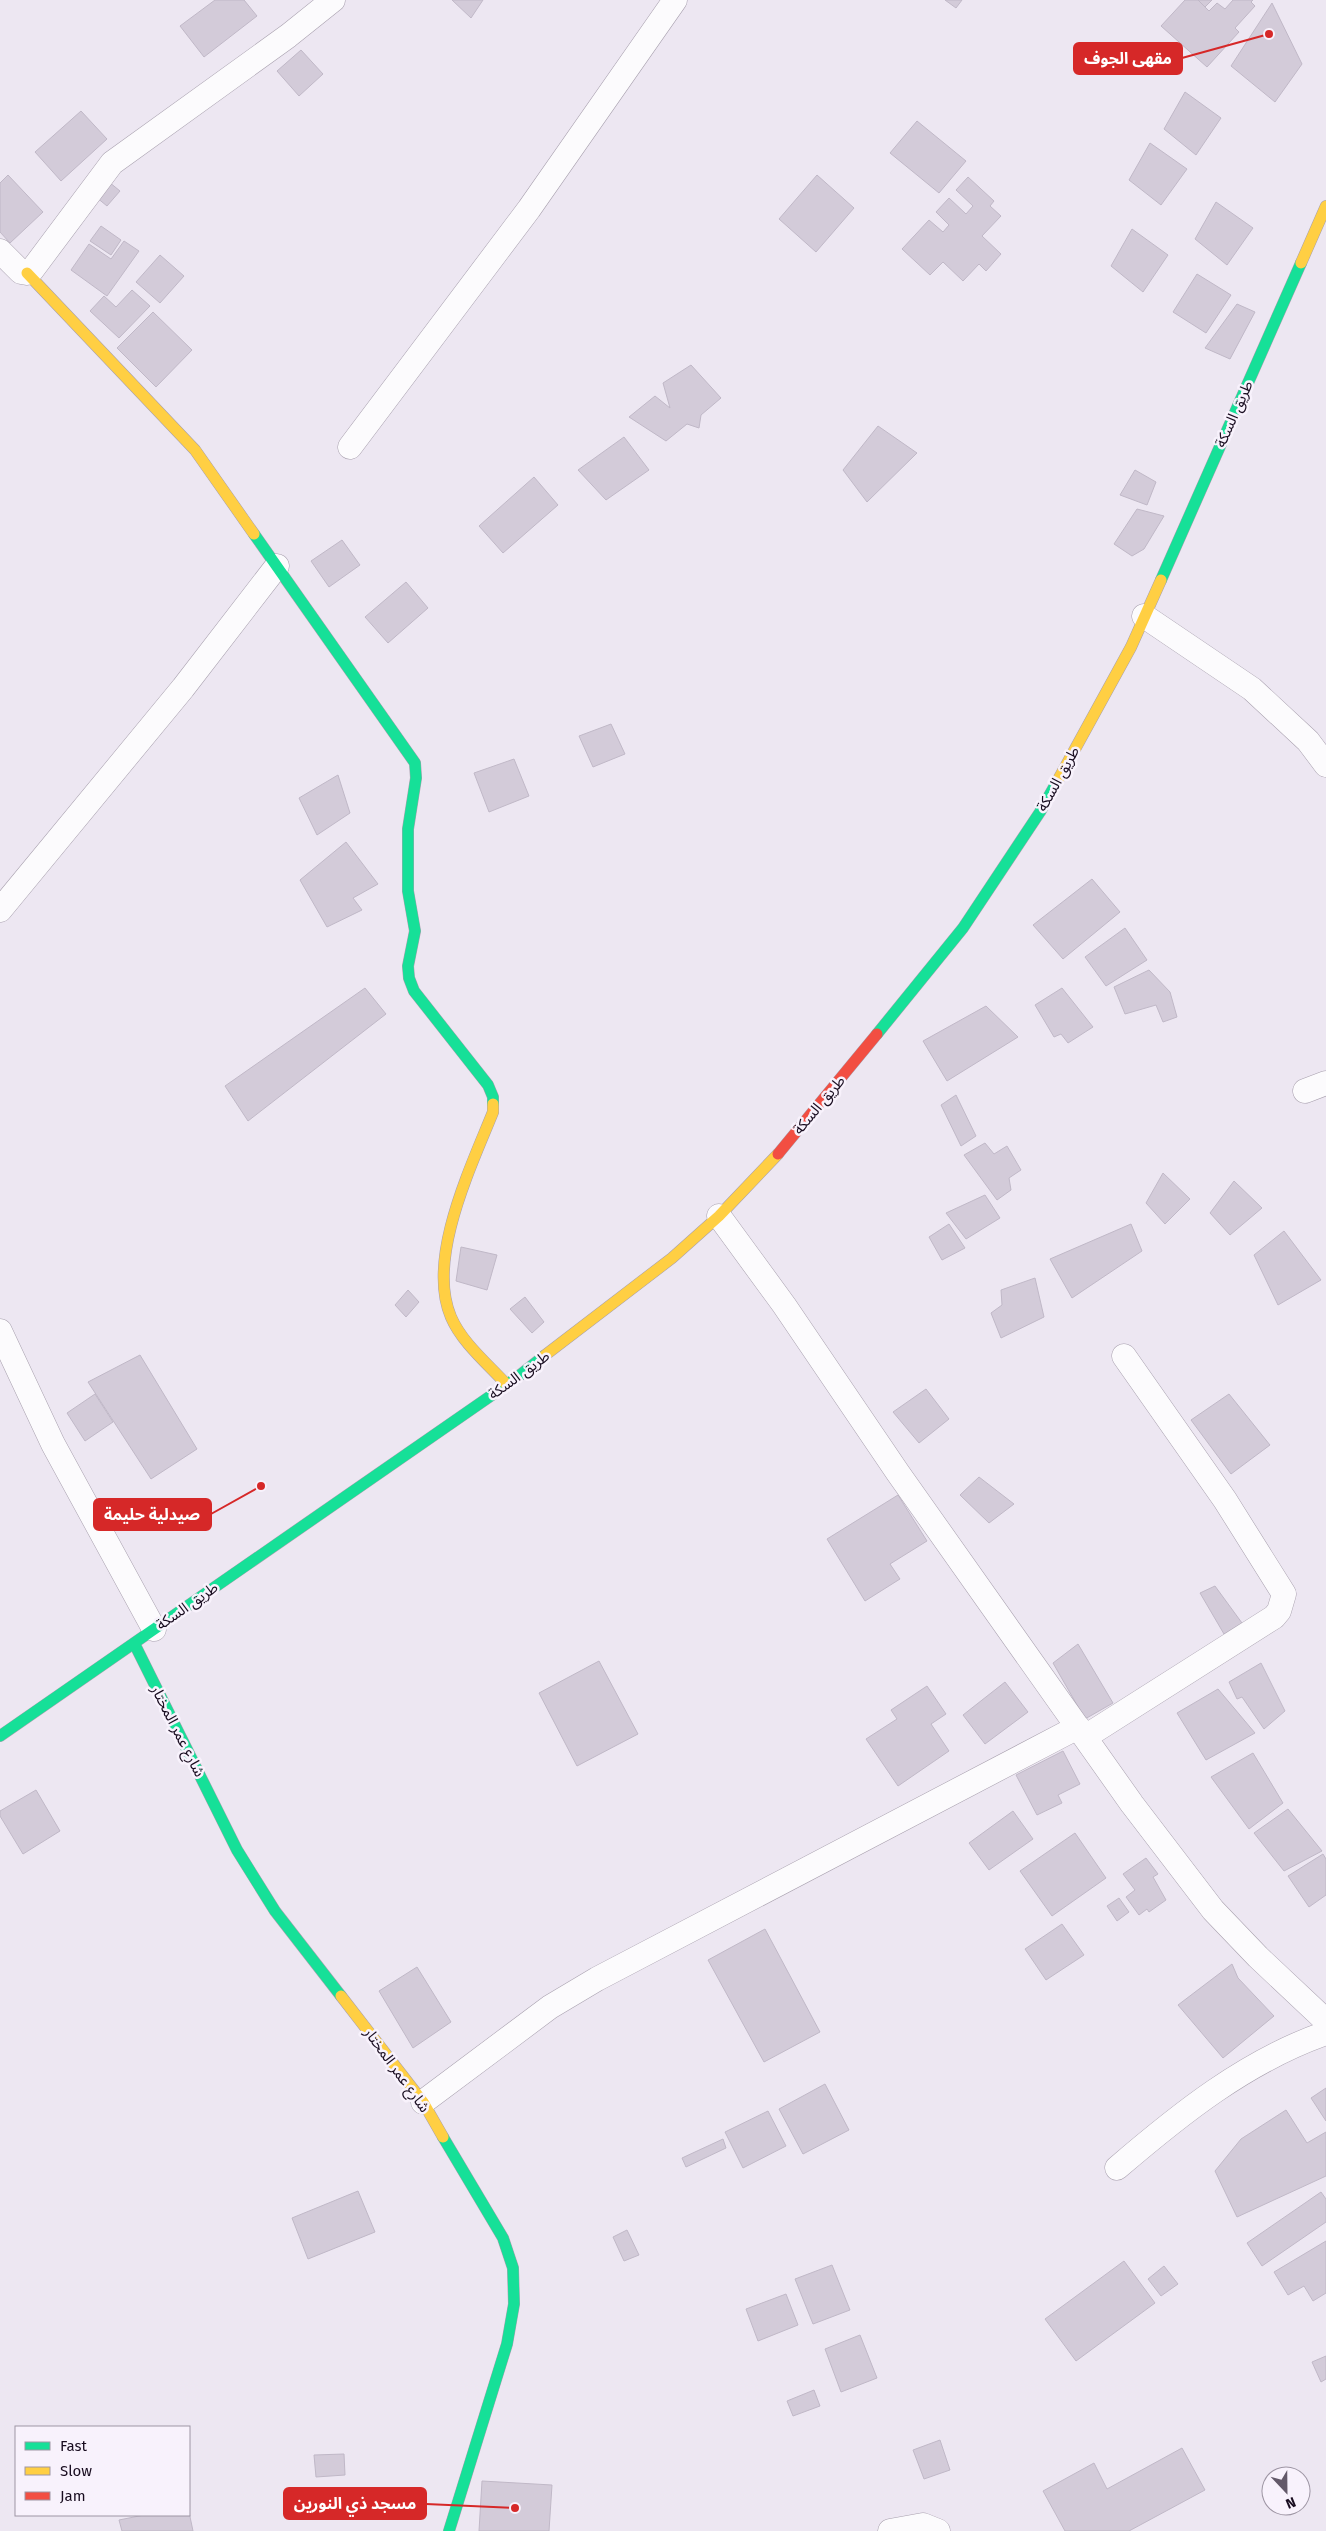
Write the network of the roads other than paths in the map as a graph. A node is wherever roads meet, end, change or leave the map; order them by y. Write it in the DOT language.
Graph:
graph roads {
  1 [pos="333,0"];
  2 [pos="675,0"];
  3 [pos="1326,206"];
  4 [pos="0,251"];
  5 [pos="16,272"];
  6 [pos="350,447"];
  7 [pos="277,566"];
  8 [pos="1144,616"];
  9 [pos="1326,764"];
  10 [pos="0,910"];
  11 [pos="719,1216"];
  12 [pos="0,1331"];
  13 [pos="1124,1356"];
  14 [pos="507,1385"];
  15 [pos="154,1629"];
  16 [pos="134,1643"];
  17 [pos="1081,1732"];
  18 [pos="0,1736"];
  19 [pos="1326,2020"];
  20 [pos="1326,2033"];
  21 [pos="423,2102"];
  22 [pos="1117,2168"];
  23 [pos="449,2531"];
  24 [pos="890,2531"];
  25 [pos="938,2531"];
  1 -- 5 [label="street"];
  2 -- 6 [label="street"];
  3 -- 8 [label="street, طريق السكة"];
  4 -- 5 [label="street"];
  5 -- 7 [label="street"];
  7 -- 10 [label="street"];
  7 -- 14 [label="street"];
  8 -- 9 [label="street"];
  8 -- 11 [label="street, طريق السكة"];
  11 -- 14 [label="street, طريق السكة"];
  11 -- 17 [label="street"];
  12 -- 15 [label="street"];
  13 -- 17 [label="street"];
  14 -- 15 [label="street, طريق السكة"];
  15 -- 16 [label="street, طريق السكة"];
  16 -- 18 [label="street, طريق السكة"];
  16 -- 21 [label="street, شارع عمر المختار"];
  17 -- 19 [label="street"];
  17 -- 21 [label="street"];
  20 -- 22 [label="street"];
  21 -- 23 [label="street, شارع عمر المختار"];
  24 -- 25 [label="street"];
}
